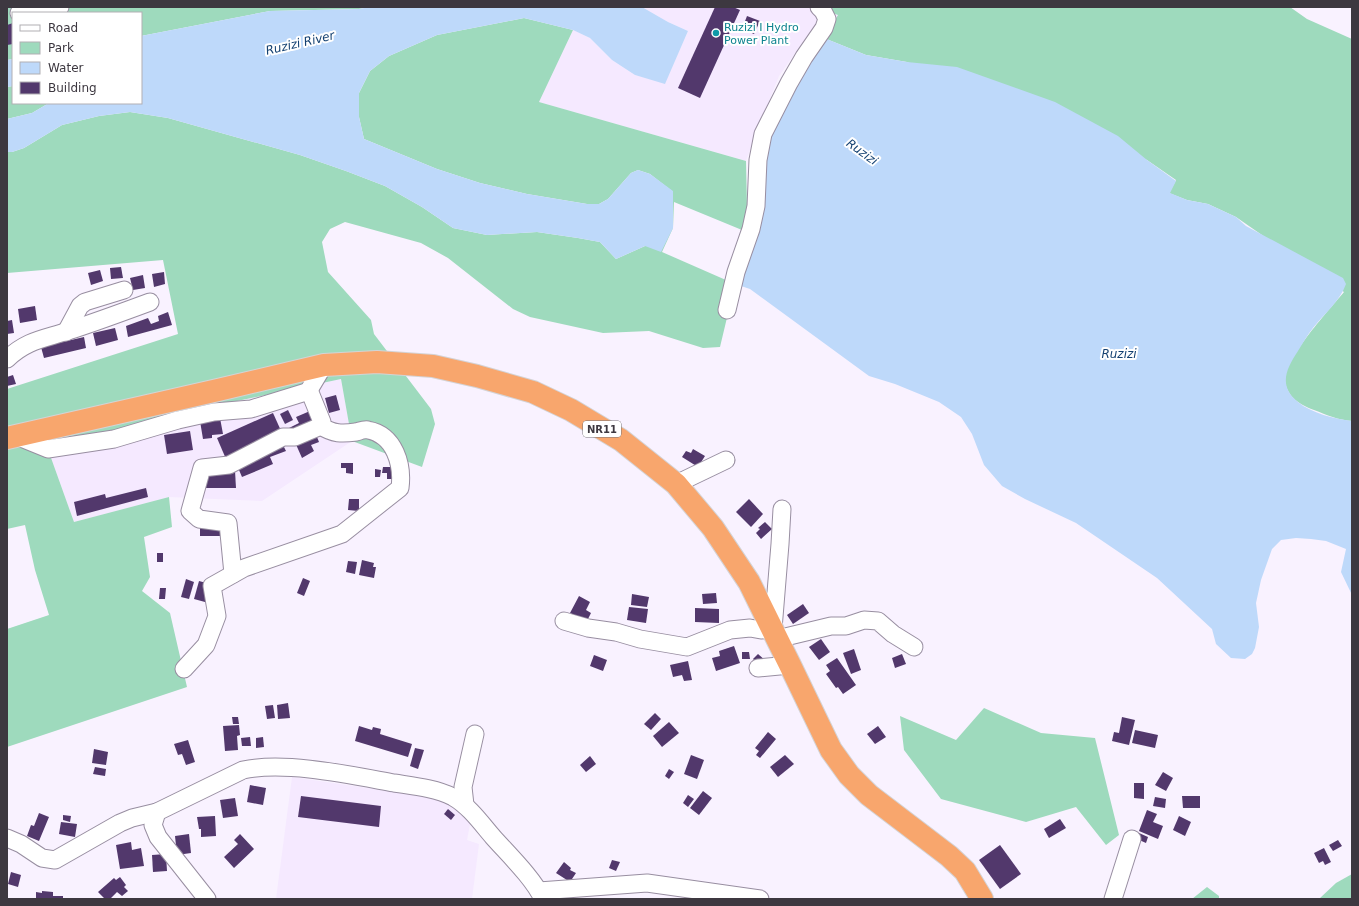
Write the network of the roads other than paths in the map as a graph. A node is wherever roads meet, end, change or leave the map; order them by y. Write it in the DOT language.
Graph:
graph roads {
  1 [pos="60,7"];
  2 [pos="819,7"];
  3 [pos="26,12"];
  4 [pos="124,290"];
  5 [pos="150,302"];
  6 [pos="727,310"];
  7 [pos="66,332"];
  8 [pos="7,359"];
  9 [pos="324,365"];
  10 [pos="309,390"];
  11 [pos="321,426"];
  12 [pos="11,437"];
  13 [pos="726,460"];
  14 [pos="676,484"];
  15 [pos="782,509"];
  16 [pos="233,574"];
  17 [pos="564,622"];
  18 [pos="775,634"];
  19 [pos="914,648"];
  20 [pos="790,665"];
  21 [pos="758,668"];
  22 [pos="184,669"];
  23 [pos="475,734"];
  24 [pos="465,805"];
  25 [pos="157,812"];
  26 [pos="7,838"];
  27 [pos="1132,839"];
  28 [pos="541,895"];
  29 [pos="207,899"];
  30 [pos="760,899"];
  31 [pos="982,899"];
  32 [pos="1113,899"];
  1 -- 3 [label="street"];
  2 -- 6 [label="street"];
  4 -- 7 [label="street"];
  5 -- 7 [label="street"];
  7 -- 8 [label="street"];
  9 -- 10 [label="street"];
  9 -- 12 [label="highway, NR11"];
  9 -- 14 [label="highway, NR11"];
  10 -- 11 [label="street"];
  10 -- 12 [label="street"];
  11 -- 16 [label="street"];
  11 -- 16 [label="street"];
  13 -- 14 [label="street"];
  14 -- 18 [label="highway, NR11"];
  15 -- 18 [label="street"];
  16 -- 22 [label="street"];
  17 -- 18 [label="street"];
  18 -- 19 [label="street"];
  18 -- 20 [label="highway, NR11"];
  20 -- 21 [label="street"];
  20 -- 31 [label="highway, NR11"];
  23 -- 24 [label="street"];
  24 -- 25 [label="street"];
  24 -- 28 [label="street"];
  25 -- 26 [label="street"];
  25 -- 29 [label="street"];
  27 -- 32 [label="street"];
  28 -- 30 [label="street"];
}
